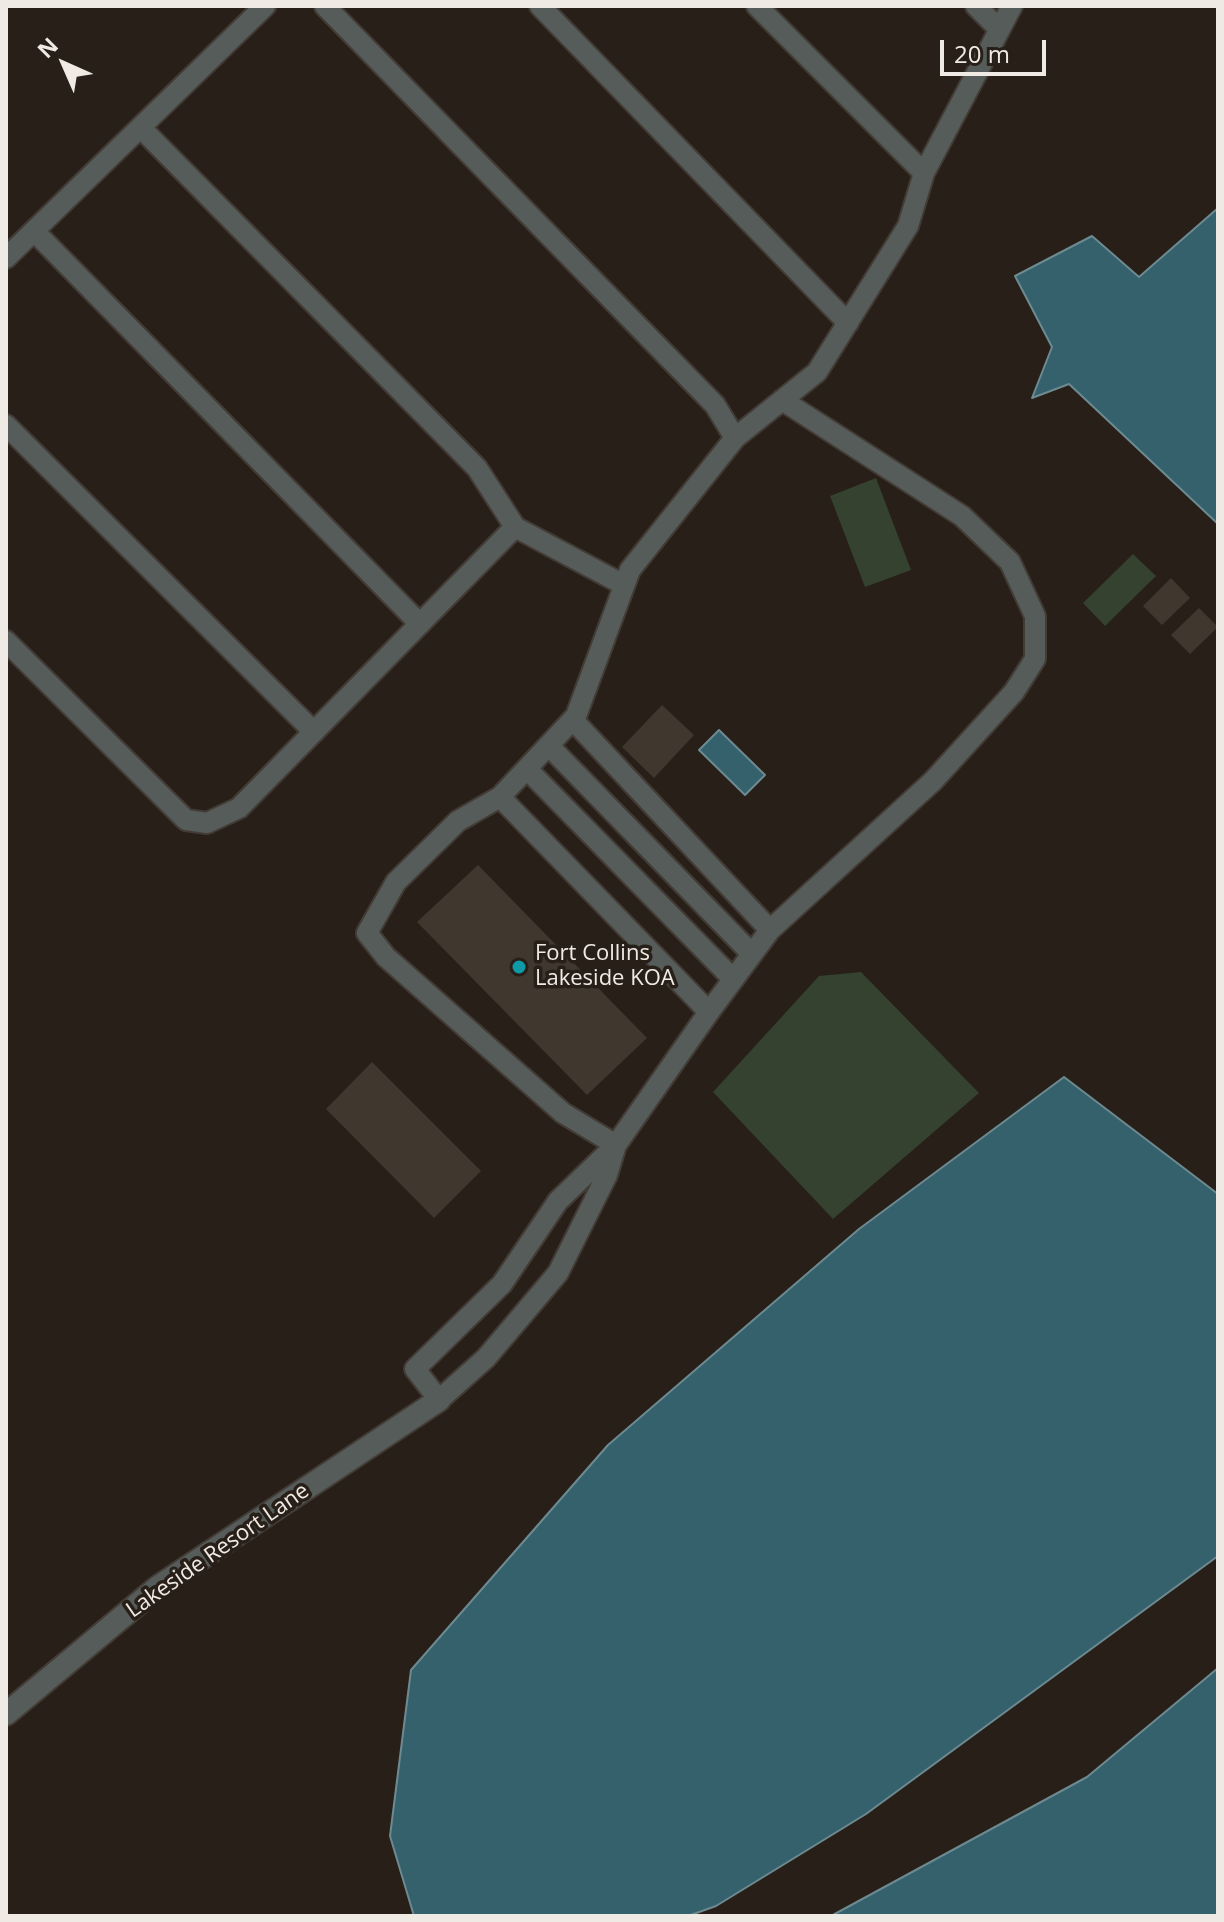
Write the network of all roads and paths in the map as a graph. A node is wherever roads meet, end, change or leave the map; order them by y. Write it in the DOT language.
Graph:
graph roads {
  1 [pos="265,6"];
  2 [pos="325,6"];
  3 [pos="540,6"];
  4 [pos="757,6"];
  5 [pos="976,6"];
  6 [pos="1012,6"];
  7 [pos="999,29"];
  8 [pos="141,128"];
  9 [pos="924,173"];
  10 [pos="34,231"];
  11 [pos="6,258"];
  12 [pos="848,323"];
  13 [pos="782,400"];
  14 [pos="6,425"];
  15 [pos="735,438"];
  16 [pos="515,527"];
  17 [pos="624,585"];
  18 [pos="420,624"];
  19 [pos="6,641"];
  20 [pos="573,720"];
  21 [pos="314,732"];
  22 [pos="549,746"];
  23 [pos="527,769"];
  24 [pos="500,797"];
  25 [pos="770,930"];
  26 [pos="752,954"];
  27 [pos="733,979"];
  28 [pos="709,1012"];
  29 [pos="616,1145"];
  30 [pos="439,1400"];
  31 [pos="6,1714"];
  1 -- 8 [label="lane"];
  2 -- 15 [label="lane"];
  3 -- 12 [label="lane"];
  4 -- 9 [label="lane"];
  5 -- 7 [label="lane"];
  6 -- 7 [label="lane"];
  7 -- 9 [label="lane"];
  8 -- 10 [label="lane"];
  8 -- 16 [label="lane"];
  9 -- 12 [label="lane"];
  10 -- 11 [label="lane"];
  10 -- 18 [label="lane"];
  12 -- 13 [label="lane"];
  13 -- 15 [label="lane"];
  13 -- 25 [label="lane"];
  14 -- 21 [label="lane"];
  15 -- 17 [label="lane"];
  16 -- 17 [label="lane"];
  16 -- 18 [label="lane"];
  17 -- 20 [label="lane"];
  18 -- 21 [label="lane"];
  19 -- 21 [label="lane"];
  20 -- 22 [label="lane"];
  20 -- 25 [label="lane"];
  22 -- 23 [label="lane"];
  22 -- 26 [label="lane"];
  23 -- 24 [label="lane"];
  23 -- 27 [label="lane"];
  24 -- 28 [label="lane"];
  24 -- 29 [label="lane"];
  25 -- 26 [label="lane"];
  26 -- 27 [label="lane"];
  27 -- 28 [label="lane"];
  28 -- 29 [label="lane"];
  29 -- 30 [label="lane"];
  29 -- 30 [label="lane"];
  30 -- 31 [label="street, Lakeside Resort Lane"];
}
